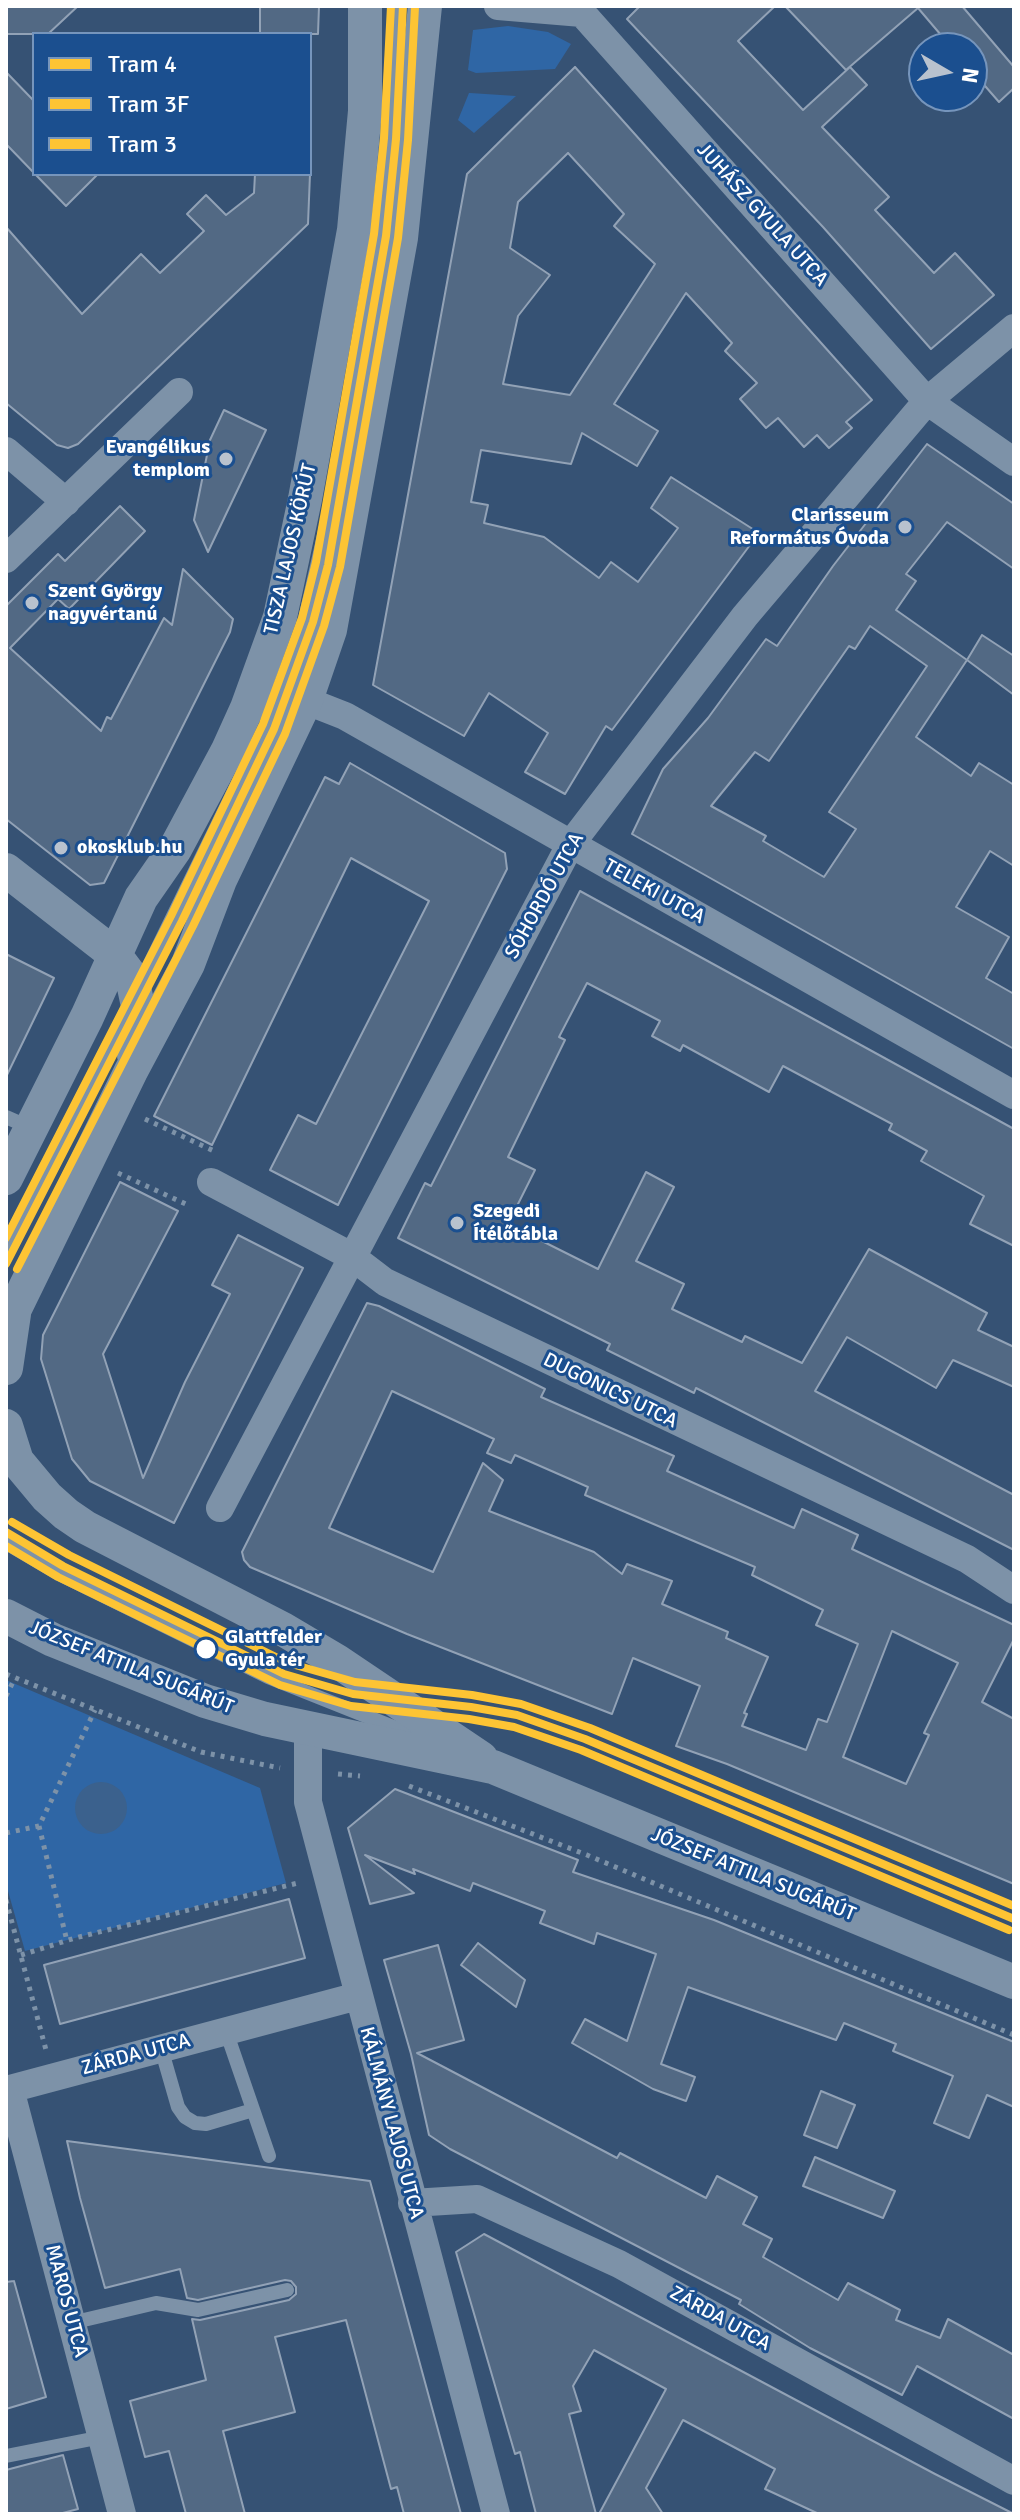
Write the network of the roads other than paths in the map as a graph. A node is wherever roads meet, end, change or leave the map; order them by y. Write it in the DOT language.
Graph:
graph roads {
  1 [pos="365,6"];
  2 [pos="395,6"];
  3 [pos="425,6"];
  4 [pos="498,6"];
  5 [pos="586,10"];
  6 [pos="1014,328"];
  7 [pos="179,392"];
  8 [pos="927,401"];
  9 [pos="6,451"];
  10 [pos="1014,462"];
  11 [pos="66,502"];
  12 [pos="6,559"];
  13 [pos="292,698"];
  14 [pos="247,708"];
  15 [pos="570,845"];
  16 [pos="6,870"];
  17 [pos="114,954"];
  18 [pos="136,992"];
  19 [pos="131,1071"];
  20 [pos="1014,1095"];
  21 [pos="19,1123"];
  22 [pos="6,1178"];
  23 [pos="211,1182"];
  24 [pos="6,1246"];
  25 [pos="351,1256"];
  26 [pos="10,1320"];
  27 [pos="6,1368"];
  28 [pos="6,1426"];
  29 [pos="12,1453"];
  30 [pos="220,1508"];
  31 [pos="6,1543"];
  32 [pos="1014,1590"];
  33 [pos="6,1616"];
  34 [pos="308,1729"];
  35 [pos="493,1767"];
  36 [pos="1014,1982"];
  37 [pos="358,1996"];
  38 [pos="226,2031"];
  39 [pos="161,2048"];
  40 [pos="8,2089"];
  41 [pos="253,2110"];
  42 [pos="269,2156"];
  43 [pos="412,2203"];
  44 [pos="287,2290"];
  45 [pos="71,2323"];
  46 [pos="102,2437"];
  47 [pos="6,2456"];
  48 [pos="1014,2481"];
  49 [pos="122,2514"];
  50 [pos="496,2514"];
  1 -- 14 [label="street, TISZA LAJOS KÖRÚT"];
  2 -- 13 [label="lane, TISZA LAJOS KÖRÚT"];
  3 -- 13 [label="street, TISZA LAJOS KÖRÚT"];
  4 -- 5 [label="street, JUHÁSZ GYULA UTCA"];
  5 -- 8 [label="street, JUHÁSZ GYULA UTCA"];
  6 -- 8 [label="street, SÓHORDÓ UTCA"];
  7 -- 11 [label="street"];
  8 -- 10 [label="street, JUHÁSZ GYULA UTCA"];
  8 -- 15 [label="street, SÓHORDÓ UTCA"];
  9 -- 11 [label="street"];
  11 -- 12 [label="street"];
  13 -- 14 [label="street"];
  13 -- 15 [label="street, TELEKI UTCA"];
  13 -- 18 [label="lane, TISZA LAJOS KÖRÚT"];
  13 -- 19 [label="street, TISZA LAJOS KÖRÚT"];
  14 -- 17 [label="street, TISZA LAJOS KÖRÚT"];
  15 -- 20 [label="street, TELEKI UTCA"];
  15 -- 25 [label="street, SÓHORDÓ UTCA"];
  16 -- 17 [label="street"];
  17 -- 18 [label="street"];
  17 -- 21 [label="street, TISZA LAJOS KÖRÚT"];
  18 -- 19 [label="street"];
  18 -- 24 [label="lane, TISZA LAJOS KÖRÚT"];
  19 -- 26 [label="street, TISZA LAJOS KÖRÚT"];
  21 -- 22 [label="street, TISZA LAJOS KÖRÚT"];
  23 -- 25 [label="street, DUGONICS UTCA"];
  25 -- 30 [label="street, SÓHORDÓ UTCA"];
  25 -- 32 [label="street, DUGONICS UTCA"];
  26 -- 27 [label="street"];
  28 -- 29 [label="street, JÓZSEF ATTILA SUGÁRÚT"];
  29 -- 35 [label="street, JÓZSEF ATTILA SUGÁRÚT"];
  31 -- 35 [label="lane"];
  33 -- 34 [label="street, JÓZSEF ATTILA SUGÁRÚT"];
  34 -- 35 [label="street, JÓZSEF ATTILA SUGÁRÚT"];
  34 -- 37 [label="street, KÁLMÁNY LAJOS UTCA"];
  35 -- 36 [label="street, JÓZSEF ATTILA SUGÁRÚT"];
  37 -- 38 [label="street, ZÁRDA UTCA"];
  37 -- 43 [label="street, KÁLMÁNY LAJOS UTCA"];
  38 -- 39 [label="street, ZÁRDA UTCA"];
  38 -- 41 [label="lane"];
  39 -- 40 [label="street, ZÁRDA UTCA"];
  39 -- 41 [label="lane"];
  40 -- 45 [label="street, MAROS UTCA"];
  41 -- 42 [label="lane"];
  43 -- 48 [label="street, ZÁRDA UTCA"];
  43 -- 50 [label="street, KÁLMÁNY LAJOS UTCA"];
  44 -- 45 [label="lane"];
  45 -- 46 [label="street, MAROS UTCA"];
  46 -- 47 [label="lane"];
  46 -- 49 [label="street, MAROS UTCA"];
}
